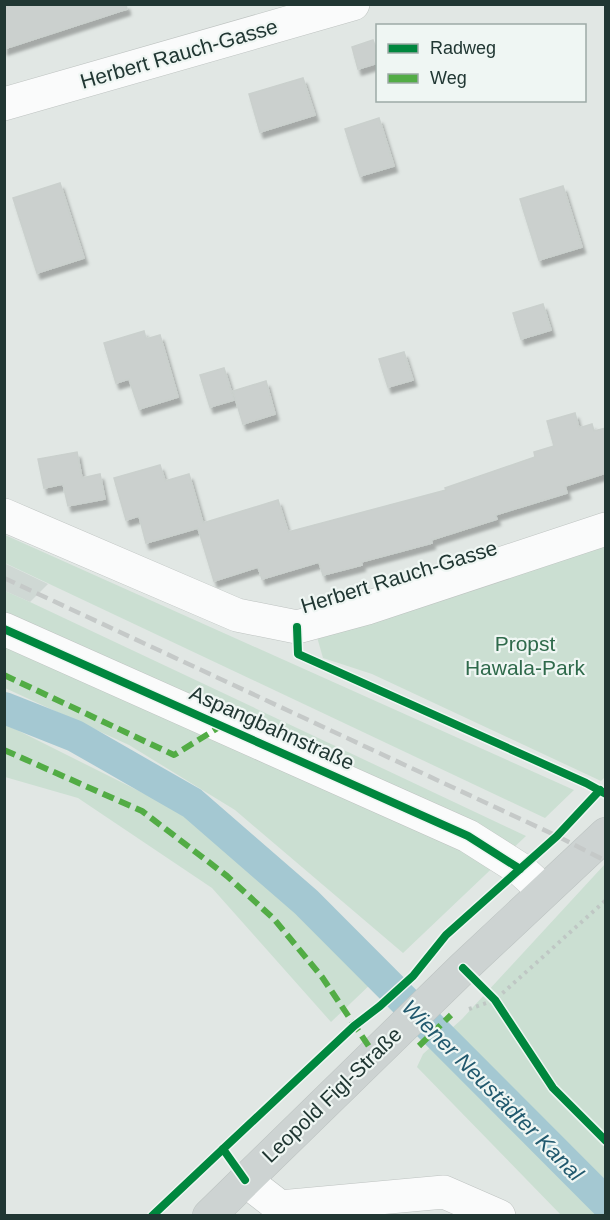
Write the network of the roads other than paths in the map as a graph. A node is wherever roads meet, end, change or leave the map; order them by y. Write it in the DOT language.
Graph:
graph roads {
  1 [pos="353,4"];
  2 [pos="4,104"];
  3 [pos="4,515"];
  4 [pos="606,529"];
  5 [pos="4,629"];
  6 [pos="596,843"];
  7 [pos="544,891"];
  8 [pos="245,1180"];
  9 [pos="209,1215"];
  10 [pos="499,1215"];
  1 -- 2 [label="street, Herbert Rauch-Gasse"];
  3 -- 4 [label="street, Herbert Rauch-Gasse"];
  5 -- 7 [label="street, Aspangbahnstraße"];
  6 -- 7 [label="main road, Leopold Figl-Straße"];
  7 -- 8 [label="main road, Leopold Figl-Straße"];
  8 -- 9 [label="main road, Leopold Figl-Straße"];
  8 -- 10 [label="street"];
}
